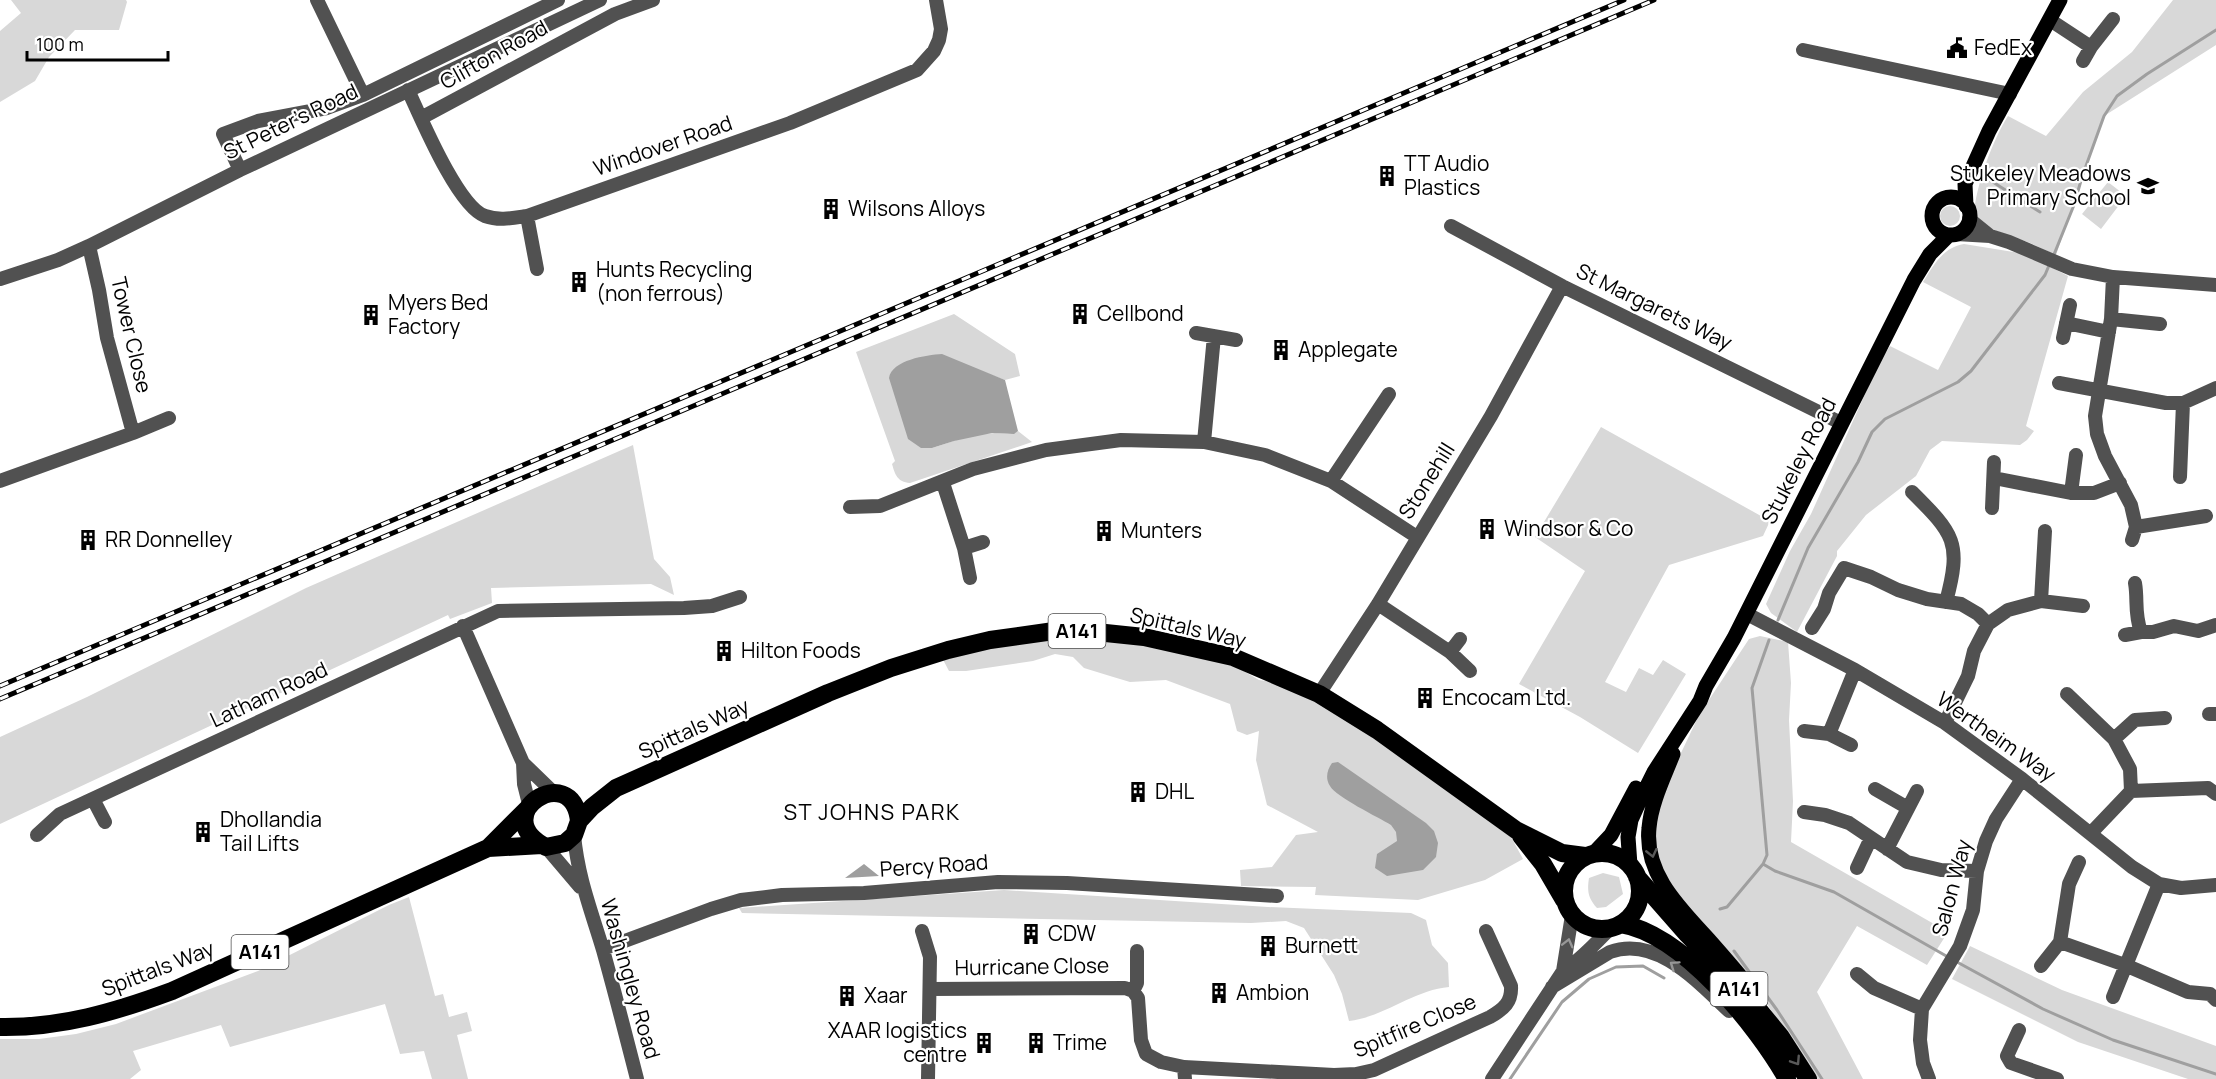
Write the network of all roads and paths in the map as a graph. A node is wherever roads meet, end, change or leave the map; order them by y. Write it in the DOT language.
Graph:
graph roads {
  1 [pos="317,0"];
  2 [pos="558,0"];
  3 [pos="600,0"];
  4 [pos="652,0"];
  5 [pos="936,0"];
  6 [pos="2060,0"];
  7 [pos="2113,18"];
  8 [pos="2050,20"];
  9 [pos="2091,47"];
  10 [pos="1803,50"];
  11 [pos="2083,62"];
  12 [pos="408,90"];
  13 [pos="2010,94"];
  14 [pos="363,95"];
  15 [pos="421,118"];
  16 [pos="240,170"];
  17 [pos="1965,184"];
  18 [pos="1947,198"];
  19 [pos="1968,212"];
  20 [pos="527,216"];
  21 [pos="1451,226"];
  22 [pos="1947,232"];
  23 [pos="1990,236"];
  24 [pos="89,246"];
  25 [pos="537,269"];
  26 [pos="2113,277"];
  27 [pos="0,279"];
  28 [pos="2216,285"];
  29 [pos="1562,286"];
  30 [pos="2070,306"];
  31 [pos="2066,323"];
  32 [pos="2160,324"];
  33 [pos="2110,326"];
  34 [pos="1196,333"];
  35 [pos="1214,336"];
  36 [pos="2063,338"];
  37 [pos="1236,340"];
  38 [pos="2058,383"];
  39 [pos="2216,388"];
  40 [pos="2099,391"];
  41 [pos="1389,394"];
  42 [pos="2183,403"];
  43 [pos="169,418"];
  44 [pos="1841,423"];
  45 [pos="133,433"];
  46 [pos="1204,442"];
  47 [pos="2076,455"];
  48 [pos="1994,462"];
  49 [pos="2180,477"];
  50 [pos="1994,478"];
  51 [pos="0,481"];
  52 [pos="1331,481"];
  53 [pos="943,483"];
  54 [pos="2120,483"];
  55 [pos="1912,492"];
  56 [pos="2071,493"];
  57 [pos="850,507"];
  58 [pos="1992,508"];
  59 [pos="2206,516"];
  60 [pos="2045,531"];
  61 [pos="1417,537"];
  62 [pos="983,542"];
  63 [pos="964,548"];
  64 [pos="970,578"];
  65 [pos="2135,582"];
  66 [pos="740,597"];
  67 [pos="2041,601"];
  68 [pos="1946,602"];
  69 [pos="1378,604"];
  70 [pos="2082,606"];
  71 [pos="1747,614"];
  72 [pos="1988,624"];
  73 [pos="2216,625"];
  74 [pos="463,626"];
  75 [pos="1812,628"];
  76 [pos="2140,632"];
  77 [pos="2125,635"];
  78 [pos="1460,639"];
  79 [pos="1450,652"];
  80 [pos="1854,670"];
  81 [pos="1470,671"];
  82 [pos="1706,686"];
  83 [pos="1319,693"];
  84 [pos="2067,694"];
  85 [pos="2165,718"];
  86 [pos="1685,723"];
  87 [pos="1945,723"];
  88 [pos="1804,731"];
  89 [pos="1829,734"];
  90 [pos="2114,739"];
  91 [pos="1851,745"];
  92 [pos="523,763"];
  93 [pos="2022,779"];
  94 [pos="616,788"];
  95 [pos="1875,789"];
  96 [pos="1917,790"];
  97 [pos="2130,791"];
  98 [pos="2216,794"];
  99 [pos="561,795"];
  100 [pos="93,799"];
  101 [pos="528,807"];
  102 [pos="1908,808"];
  103 [pos="1804,812"];
  104 [pos="105,822"];
  105 [pos="576,828"];
  106 [pos="1516,830"];
  107 [pos="2091,833"];
  108 [pos="37,835"];
  109 [pos="1871,838"];
  110 [pos="544,846"];
  111 [pos="488,849"];
  112 [pos="1887,849"];
  113 [pos="1590,854"];
  114 [pos="2079,862"];
  115 [pos="1857,868"];
  116 [pos="1634,871"];
  117 [pos="1977,871"];
  118 [pos="2159,884"];
  119 [pos="2216,885"];
  120 [pos="583,891"];
  121 [pos="1277,896"];
  122 [pos="1568,908"];
  123 [pos="1616,926"];
  124 [pos="922,931"];
  125 [pos="1486,931"];
  126 [pos="2060,942"];
  127 [pos="603,949"];
  128 [pos="1137,951"];
  129 [pos="2125,965"];
  130 [pos="2041,966"];
  131 [pos="1563,971"];
  132 [pos="1857,974"];
  133 [pos="1552,987"];
  134 [pos="930,989"];
  135 [pos="1133,991"];
  136 [pos="2113,997"];
  137 [pos="2216,1000"];
  138 [pos="1922,1009"];
  139 [pos="0,1027"];
  140 [pos="2019,1030"];
  141 [pos="1781,1037"];
  142 [pos="1778,1063"];
  143 [pos="1185,1073"];
  144 [pos="2021,1073"];
  145 [pos="637,1079"];
  146 [pos="928,1079"];
  147 [pos="1492,1079"];
  148 [pos="1787,1079"];
  149 [pos="1808,1079"];
  150 [pos="1929,1079"];
  151 [pos="2057,1079"];
  1 -- 14 [label="street"];
  2 -- 14 [label="street"];
  3 -- 12 [label="street, St Peter's Road"];
  4 -- 15 [label="street, Clifton Road"];
  5 -- 20 [label="street, Windover Road"];
  6 -- 8 [label="main road"];
  7 -- 9 [label="street"];
  8 -- 9 [label="street"];
  8 -- 13 [label="main road"];
  9 -- 11 [label="street"];
  10 -- 13 [label="street"];
  12 -- 15 [label="street, Windover Road"];
  12 -- 16 [label="street, St Peter's Road"];
  13 -- 17 [label="main road"];
  14 -- 16 [label="street"];
  15 -- 20 [label="street, Windover Road"];
  16 -- 24 [label="street, St Peter's Road"];
  17 -- 18 [label="main road"];
  17 -- 19 [label="main road"];
  18 -- 19 [label="main road"];
  18 -- 22 [label="main road"];
  19 -- 22 [label="main road"];
  19 -- 23 [label="street"];
  20 -- 25 [label="street"];
  21 -- 29 [label="street, St Margarets Way"];
  22 -- 23 [label="street"];
  22 -- 44 [label="main road, Stukeley Road"];
  23 -- 26 [label="street"];
  24 -- 27 [label="street, St Peter's Road"];
  24 -- 45 [label="street, Tower Close"];
  26 -- 28 [label="street"];
  26 -- 33 [label="street"];
  29 -- 44 [label="street, St Margarets Way"];
  29 -- 61 [label="street, Stonehill"];
  30 -- 31 [label="street"];
  31 -- 33 [label="street"];
  31 -- 36 [label="street"];
  32 -- 33 [label="street"];
  33 -- 40 [label="street"];
  34 -- 35 [label="street"];
  35 -- 37 [label="street"];
  35 -- 46 [label="street"];
  38 -- 40 [label="street"];
  39 -- 42 [label="street"];
  40 -- 42 [label="street"];
  40 -- 54 [label="street"];
  41 -- 52 [label="street"];
  42 -- 49 [label="street"];
  43 -- 45 [label="street, Tower Close"];
  44 -- 71 [label="main road, Stukeley Road"];
  45 -- 51 [label="street, Tower Close"];
  46 -- 52 [label="street"];
  46 -- 53 [label="street"];
  47 -- 56 [label="street"];
  48 -- 50 [label="street"];
  50 -- 56 [label="street"];
  50 -- 58 [label="street"];
  52 -- 61 [label="street"];
  53 -- 57 [label="street"];
  53 -- 63 [label="street"];
  54 -- 56 [label="street"];
  54 -- 59 [label="street"];
  55 -- 68 [label="street"];
  60 -- 67 [label="street"];
  61 -- 69 [label="street, Stonehill"];
  62 -- 63 [label="street"];
  63 -- 64 [label="street"];
  65 -- 76 [label="street"];
  66 -- 74 [label="street, Latham Road"];
  67 -- 70 [label="street"];
  67 -- 72 [label="street"];
  68 -- 72 [label="street"];
  68 -- 75 [label="street"];
  69 -- 79 [label="street"];
  69 -- 83 [label="street, Stonehill"];
  71 -- 80 [label="street, Wertheim Way"];
  71 -- 82 [label="main road, Stukeley Road"];
  72 -- 87 [label="street"];
  73 -- 76 [label="street"];
  74 -- 92 [label="street"];
  74 -- 100 [label="street, Latham Road"];
  76 -- 77 [label="street"];
  78 -- 79 [label="street"];
  79 -- 81 [label="street"];
  80 -- 87 [label="street, Wertheim Way"];
  80 -- 89 [label="street"];
  82 -- 86 [label="main road, Stukeley Road"];
  82 -- 113 [label="main road, Stukeley Road"];
  83 -- 94 [label="highway, Spittals Way / A141"];
  83 -- 106 [label="highway, Spittals Way / A141"];
  84 -- 90 [label="street"];
  85 -- 90 [label="street"];
  86 -- 116 [label="main road, Stukeley Road"];
  86 -- 141 [label="main road, one-way"];
  87 -- 93 [label="street, Wertheim Way"];
  88 -- 89 [label="street"];
  89 -- 91 [label="street"];
  90 -- 97 [label="street"];
  92 -- 99 [label="street"];
  92 -- 101 [label="street"];
  93 -- 107 [label="street, Wertheim Way"];
  93 -- 117 [label="street, Salon Way"];
  94 -- 99 [label="highway, A141"];
  94 -- 105 [label="highway, A141"];
  95 -- 102 [label="street"];
  96 -- 102 [label="street"];
  97 -- 98 [label="street"];
  97 -- 107 [label="street"];
  99 -- 101 [label="highway, A141"];
  99 -- 105 [label="highway"];
  100 -- 104 [label="street"];
  100 -- 108 [label="street, Latham Road"];
  101 -- 110 [label="highway"];
  101 -- 111 [label="highway, Spittals Way / A141"];
  102 -- 112 [label="street"];
  103 -- 109 [label="street"];
  105 -- 110 [label="highway, A141"];
  105 -- 120 [label="street, Washingley Road"];
  106 -- 113 [label="highway, Spittals Way / A141"];
  106 -- 122 [label="highway, Spittals Way / A141"];
  107 -- 118 [label="street, Wertheim Way"];
  109 -- 112 [label="street"];
  109 -- 115 [label="street"];
  110 -- 111 [label="highway, Spittals Way / A141"];
  110 -- 120 [label="street, Washingley Road"];
  111 -- 139 [label="highway, Spittals Way / A141"];
  112 -- 117 [label="street"];
  113 -- 116 [label="highway"];
  113 -- 122 [label="highway"];
  114 -- 126 [label="street"];
  116 -- 123 [label="highway"];
  116 -- 141 [label="highway, A141"];
  117 -- 138 [label="street, Salon Way"];
  118 -- 119 [label="street, Wertheim Way"];
  118 -- 129 [label="street"];
  120 -- 127 [label="street, Washingley Road"];
  121 -- 127 [label="street, Percy Road"];
  122 -- 123 [label="highway"];
  131 -- 122 [label="street, one-way"];
  123 -- 131 [label="street"];
  123 -- 142 [label="highway, A141"];
  124 -- 134 [label="street, Hurricane Close"];
  125 -- 143 [label="street, Spitfire Close"];
  126 -- 129 [label="street"];
  126 -- 130 [label="street"];
  127 -- 145 [label="street, Washingley Road"];
  128 -- 135 [label="street, Spitfire Close"];
  129 -- 136 [label="street"];
  129 -- 137 [label="street"];
  131 -- 133 [label="street"];
  132 -- 138 [label="street"];
  142 -- 133 [label="street, one-way"];
  133 -- 147 [label="street"];
  134 -- 135 [label="street, Hurricane Close"];
  134 -- 146 [label="street, Hurricane Close"];
  135 -- 143 [label="street, Spitfire Close"];
  138 -- 150 [label="street, Salon Way"];
  140 -- 144 [label="street"];
  141 -- 149 [label="highway, A141, one-way"];
  142 -- 148 [label="highway, A141"];
  144 -- 151 [label="street"];
}
